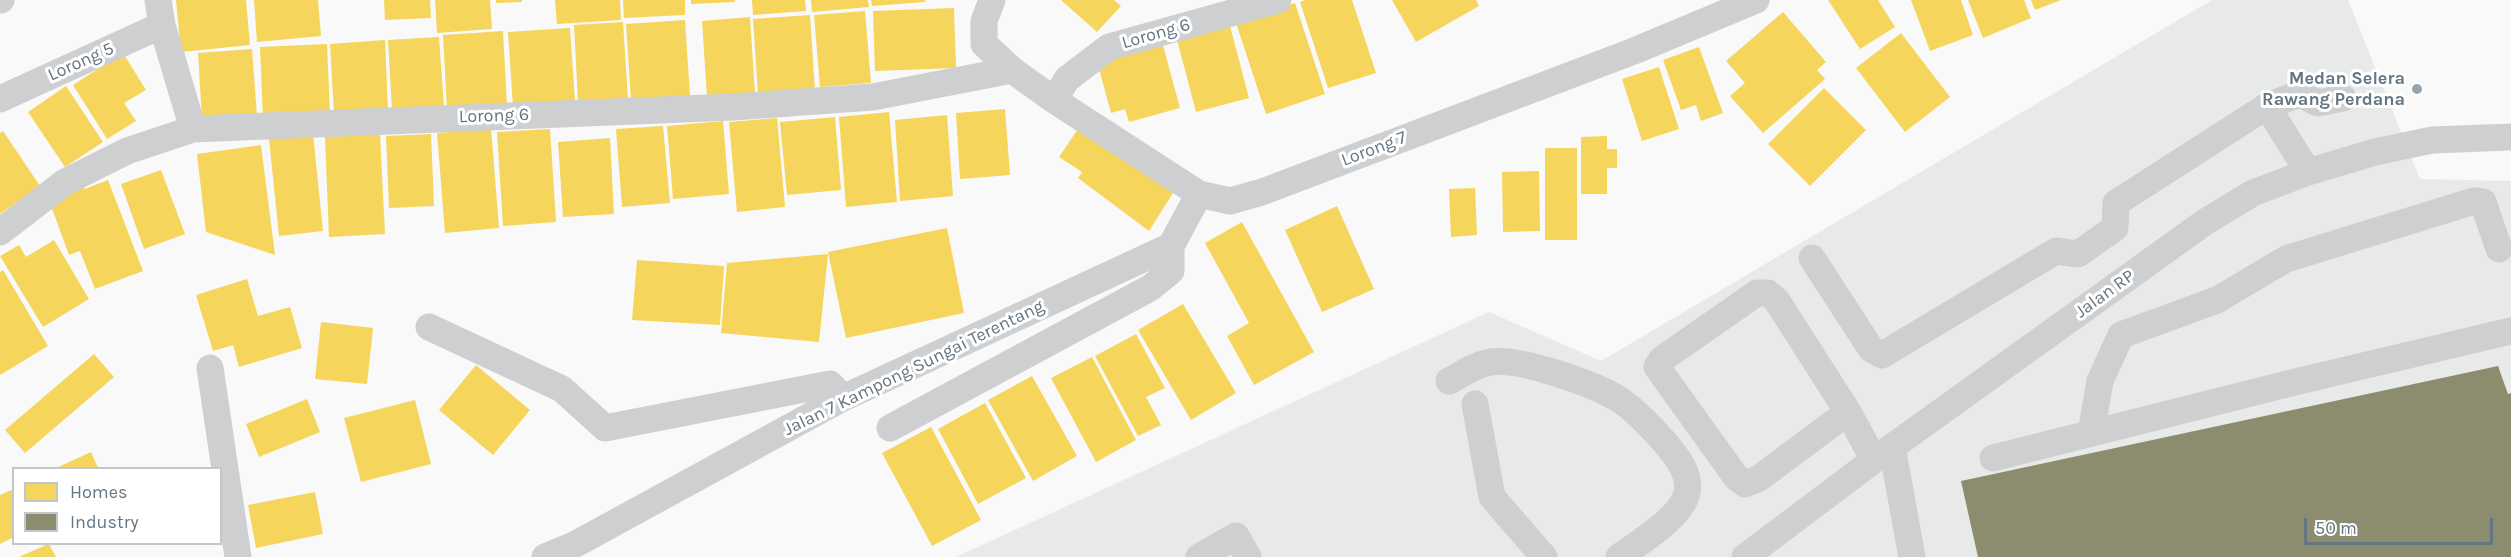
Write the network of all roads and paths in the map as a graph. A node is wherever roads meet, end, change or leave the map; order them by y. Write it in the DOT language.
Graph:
graph roads {
  1 [pos="993,0"];
  2 [pos="1278,0"];
  3 [pos="1756,0"];
  4 [pos="160,13"];
  5 [pos="1012,70"];
  6 [pos="2343,98"];
  7 [pos="0,99"];
  8 [pos="1054,100"];
  9 [pos="2267,106"];
  10 [pos="193,129"];
  11 [pos="2511,137"];
  12 [pos="2308,172"];
  13 [pos="1199,194"];
  14 [pos="0,232"];
  15 [pos="1171,246"];
  16 [pos="2499,249"];
  17 [pos="1812,258"];
  18 [pos="429,327"];
  19 [pos="2511,331"];
  20 [pos="210,368"];
  21 [pos="1449,381"];
  22 [pos="843,398"];
  23 [pos="1475,404"];
  24 [pos="1848,412"];
  25 [pos="890,428"];
  26 [pos="2091,434"];
  27 [pos="1883,453"];
  28 [pos="1994,458"];
  29 [pos="238,557"];
  30 [pos="545,557"];
  31 [pos="1199,557"];
  32 [pos="1248,557"];
  33 [pos="1544,557"];
  34 [pos="1619,557"];
  35 [pos="1745,557"];
  36 [pos="1912,557"];
  1 -- 5 [label="street, Lorong 7"];
  2 -- 8 [label="street, Lorong 6"];
  3 -- 13 [label="street, Lorong 7"];
  4 -- 7 [label="street, Lorong 5"];
  4 -- 10 [label="street"];
  5 -- 8 [label="street, Lorong 7"];
  5 -- 10 [label="street, Lorong 6"];
  6 -- 9 [label="street"];
  8 -- 13 [label="street, Lorong 7"];
  9 -- 12 [label="street"];
  9 -- 17 [label="street"];
  10 -- 14 [label="street, Lorong 6"];
  11 -- 12 [label="street, Jalan RP"];
  12 -- 27 [label="street, Jalan RP"];
  13 -- 15 [label="street"];
  15 -- 22 [label="street, Jalan 7 Kampong Sungai Terentang"];
  15 -- 25 [label="street"];
  16 -- 26 [label="street"];
  18 -- 22 [label="street"];
  19 -- 26 [label="street"];
  20 -- 29 [label="street"];
  21 -- 34 [label="street"];
  22 -- 30 [label="street, Jalan 7 Kampong Sungai Terentang"];
  23 -- 33 [label="street"];
  24 -- 24 [label="street"];
  24 -- 27 [label="street"];
  26 -- 28 [label="street"];
  27 -- 35 [label="street, Jalan RP"];
  27 -- 36 [label="street"];
  31 -- 32 [label="street"];
}
